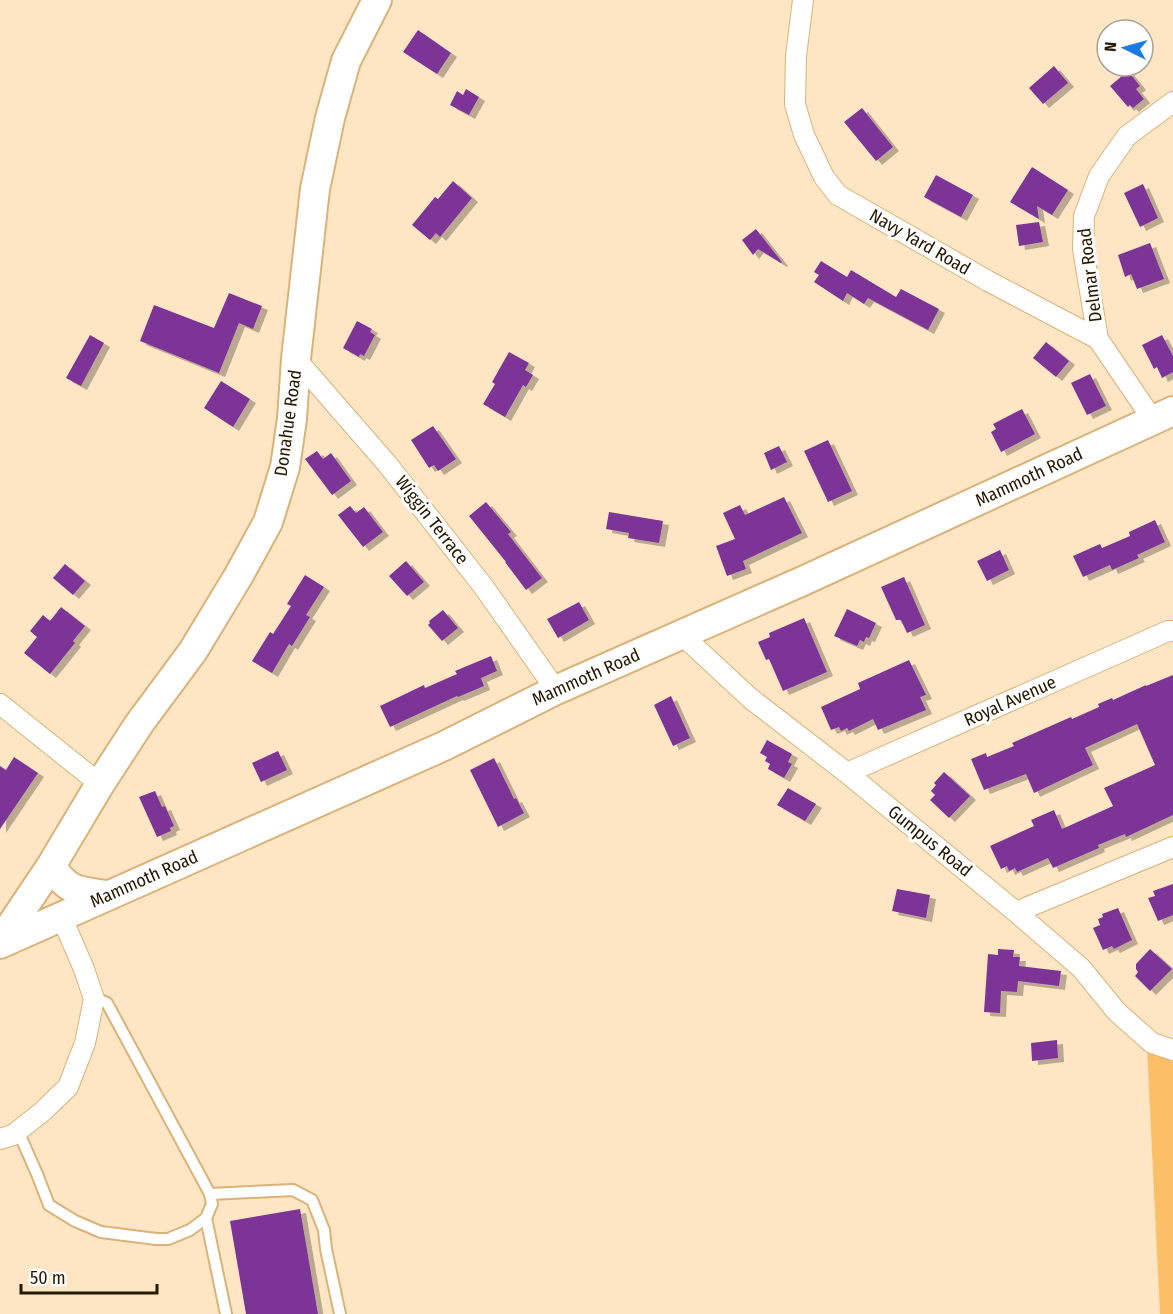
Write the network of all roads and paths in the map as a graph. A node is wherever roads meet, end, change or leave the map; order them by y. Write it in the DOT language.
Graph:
graph roads {
  1 [pos="377,0"];
  2 [pos="802,0"];
  3 [pos="1173,102"];
  4 [pos="1098,339"];
  5 [pos="296,359"];
  6 [pos="1163,415"];
  7 [pos="1173,631"];
  8 [pos="682,635"];
  9 [pos="556,690"];
  10 [pos="2,711"];
  11 [pos="847,773"];
  12 [pos="100,784"];
  13 [pos="1173,848"];
  14 [pos="51,866"];
  15 [pos="107,895"];
  16 [pos="1016,912"];
  17 [pos="62,916"];
  18 [pos="0,943"];
  19 [pos="94,999"];
  20 [pos="1173,1050"];
  21 [pos="9,1135"];
  22 [pos="210,1194"];
  23 [pos="206,1218"];
  24 [pos="226,1314"];
  25 [pos="340,1314"];
  1 -- 5 [label="main road, Donahue Road"];
  2 -- 4 [label="street, Navy Yard Road"];
  3 -- 4 [label="street, Delmar Road"];
  4 -- 6 [label="street, Navy Yard Road"];
  5 -- 9 [label="street, Wiggin Terrace"];
  5 -- 12 [label="main road, Donahue Road"];
  6 -- 8 [label="main road, Mammoth Road"];
  7 -- 11 [label="street, Royal Avenue"];
  8 -- 9 [label="main road, Mammoth Road"];
  8 -- 11 [label="street, Gumpus Road"];
  9 -- 15 [label="main road, Mammoth Road"];
  10 -- 12 [label="street"];
  11 -- 16 [label="street, Gumpus Road"];
  12 -- 14 [label="main road, Donahue Road"];
  13 -- 16 [label="street"];
  14 -- 15 [label="main road"];
  14 -- 18 [label="main road, Donahue Road"];
  15 -- 17 [label="main road, Mammoth Road"];
  16 -- 20 [label="street, Gumpus Road"];
  17 -- 18 [label="main road, Mammoth Road"];
  17 -- 19 [label="street"];
  19 -- 21 [label="street"];
  19 -- 22 [label="lane"];
  21 -- 23 [label="lane"];
  22 -- 23 [label="lane"];
  22 -- 25 [label="lane"];
  23 -- 24 [label="lane"];
}
